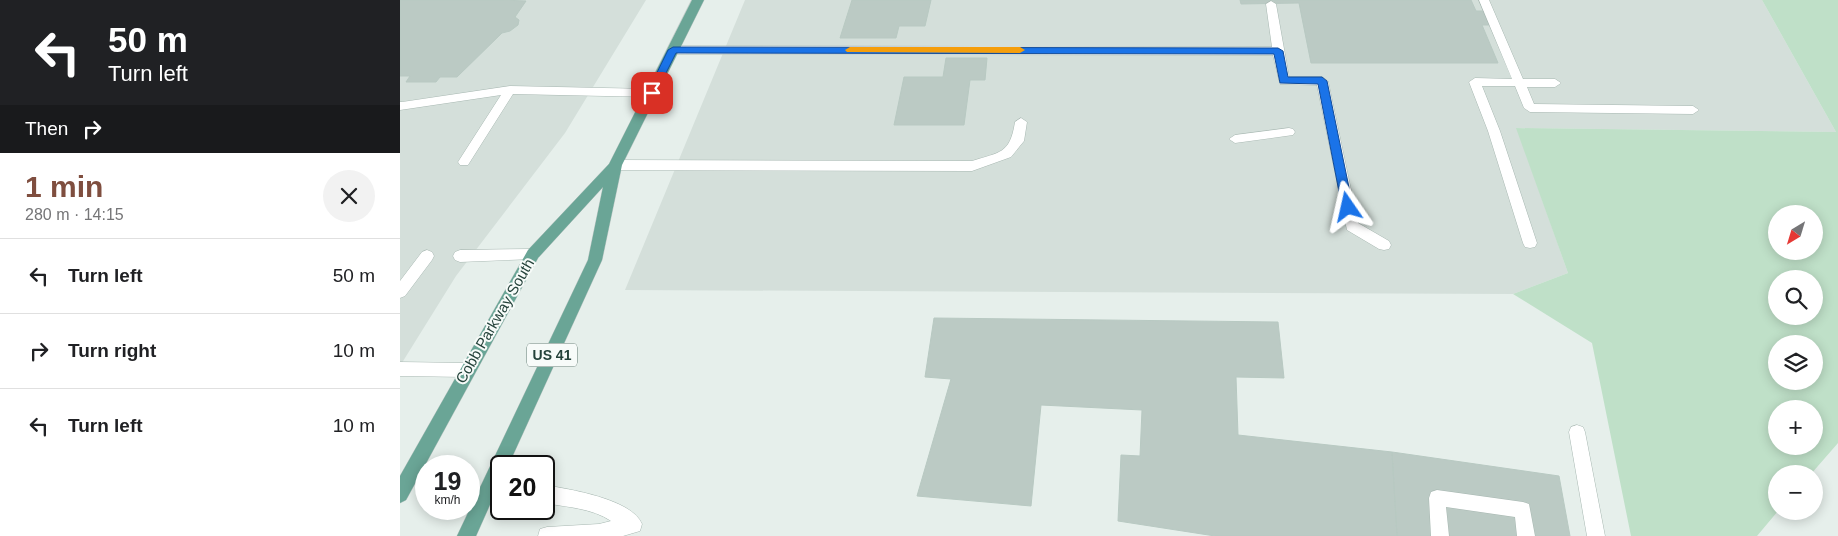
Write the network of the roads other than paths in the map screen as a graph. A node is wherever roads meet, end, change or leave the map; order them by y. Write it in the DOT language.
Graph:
graph roads {
  1 [pos="698,0"];
  2 [pos="1484,0"];
  3 [pos="1271,4"];
  4 [pos="673,50"];
  5 [pos="1278,51"];
  6 [pos="1519,83"];
  7 [pos="1555,83"];
  8 [pos="510,90"];
  9 [pos="652,93"];
  10 [pos="402,106"];
  11 [pos="1693,110"];
  12 [pos="1021,122"];
  13 [pos="1289,132"];
  14 [pos="1235,139"];
  15 [pos="464,162"];
  16 [pos="615,165"];
  17 [pos="1530,243"];
  18 [pos="1384,245"];
  19 [pos="534,254"];
  20 [pos="427,256"];
  21 [pos="460,256"];
  22 [pos="400,292"];
  23 [pos="400,369"];
  24 [pos="468,370"];
  25 [pos="1577,432"];
  26 [pos="506,455"];
  27 [pos="490,487"];
  28 [pos="400,494"];
  29 [pos="555,496"];
  30 [pos="466,536"];
  31 [pos="547,536"];
  32 [pos="1440,536"];
  33 [pos="1526,536"];
  34 [pos="1596,536"];
  1 -- 4 [label="main road, Cobb Parkway South / US 41"];
  2 -- 6 [label="lane"];
  3 -- 5 [label="lane"];
  4 -- 5 [label="lane"];
  4 -- 9 [label="main road, Cobb Parkway South / US 41"];
  5 -- 18 [label="lane"];
  6 -- 7 [label="lane"];
  6 -- 11 [label="lane"];
  6 -- 17 [label="lane"];
  8 -- 9 [label="lane"];
  8 -- 10 [label="lane"];
  8 -- 15 [label="lane"];
  9 -- 16 [label="main road, Cobb Parkway South / US 41"];
  12 -- 16 [label="lane"];
  13 -- 14 [label="lane"];
  16 -- 19 [label="main road, Cobb Parkway South / US 41"];
  16 -- 26 [label="main road, Cobb Parkway South / US 41"];
  19 -- 21 [label="lane"];
  19 -- 24 [label="main road, Cobb Parkway South / US 41"];
  20 -- 22 [label="lane"];
  23 -- 24 [label="lane"];
  24 -- 28 [label="main road, Cobb Parkway South / US 41"];
  25 -- 34 [label="lane"];
  27 -- 30 [label="main road, Cobb Parkway South / US 41"];
  29 -- 31 [label="street"];
  32 -- 33 [label="lane"];
}
